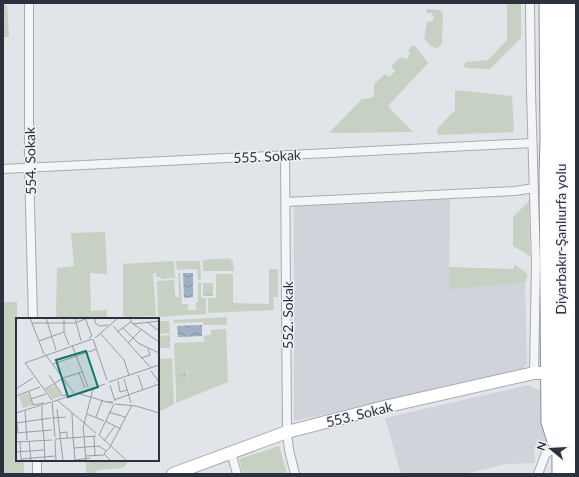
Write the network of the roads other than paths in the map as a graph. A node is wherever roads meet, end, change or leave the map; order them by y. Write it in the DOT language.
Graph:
graph roads {
  1 [pos="29,3"];
  2 [pos="530,3"];
  3 [pos="547,3"];
  4 [pos="559,3"];
  5 [pos="571,3"];
  6 [pos="532,143"];
  7 [pos="285,155"];
  8 [pos="29,168"];
  9 [pos="3,169"];
  10 [pos="534,188"];
  11 [pos="286,202"];
  12 [pos="33,318"];
  13 [pos="541,373"];
  14 [pos="287,432"];
  15 [pos="231,452"];
  16 [pos="565,458"];
  17 [pos="37,461"];
  18 [pos="37,474"];
  19 [pos="173,474"];
  20 [pos="237,474"];
  21 [pos="295,474"];
  22 [pos="538,474"];
  23 [pos="574,474"];
  1 -- 8 [label="street, 554. Sokak"];
  2 -- 6 [label="street"];
  3 -- 13 [label="highway"];
  4 -- 16 [label="highway, Diyarbakır-Şanlıurfa yolu"];
  5 -- 16 [label="highway, Diyarbakır-Şanlıurfa yolu"];
  6 -- 7 [label="street, 555. Sokak"];
  6 -- 10 [label="street"];
  7 -- 8 [label="street, 555. Sokak"];
  7 -- 11 [label="street, 552. Sokak"];
  8 -- 9 [label="street, 555. Sokak"];
  8 -- 12 [label="street, 554. Sokak"];
  10 -- 11 [label="street"];
  10 -- 13 [label="street"];
  11 -- 14 [label="street, 552. Sokak"];
  13 -- 14 [label="street, 553. Sokak"];
  13 -- 16 [label="highway"];
  14 -- 15 [label="street, 553. Sokak"];
  14 -- 21 [label="street, 552. Sokak"];
  15 -- 19 [label="street, 553. Sokak"];
  15 -- 20 [label="street"];
  16 -- 22 [label="street"];
  16 -- 23 [label="highway, Diyarbakır-Şanlıurfa yolu"];
  17 -- 18 [label="street"];
}
